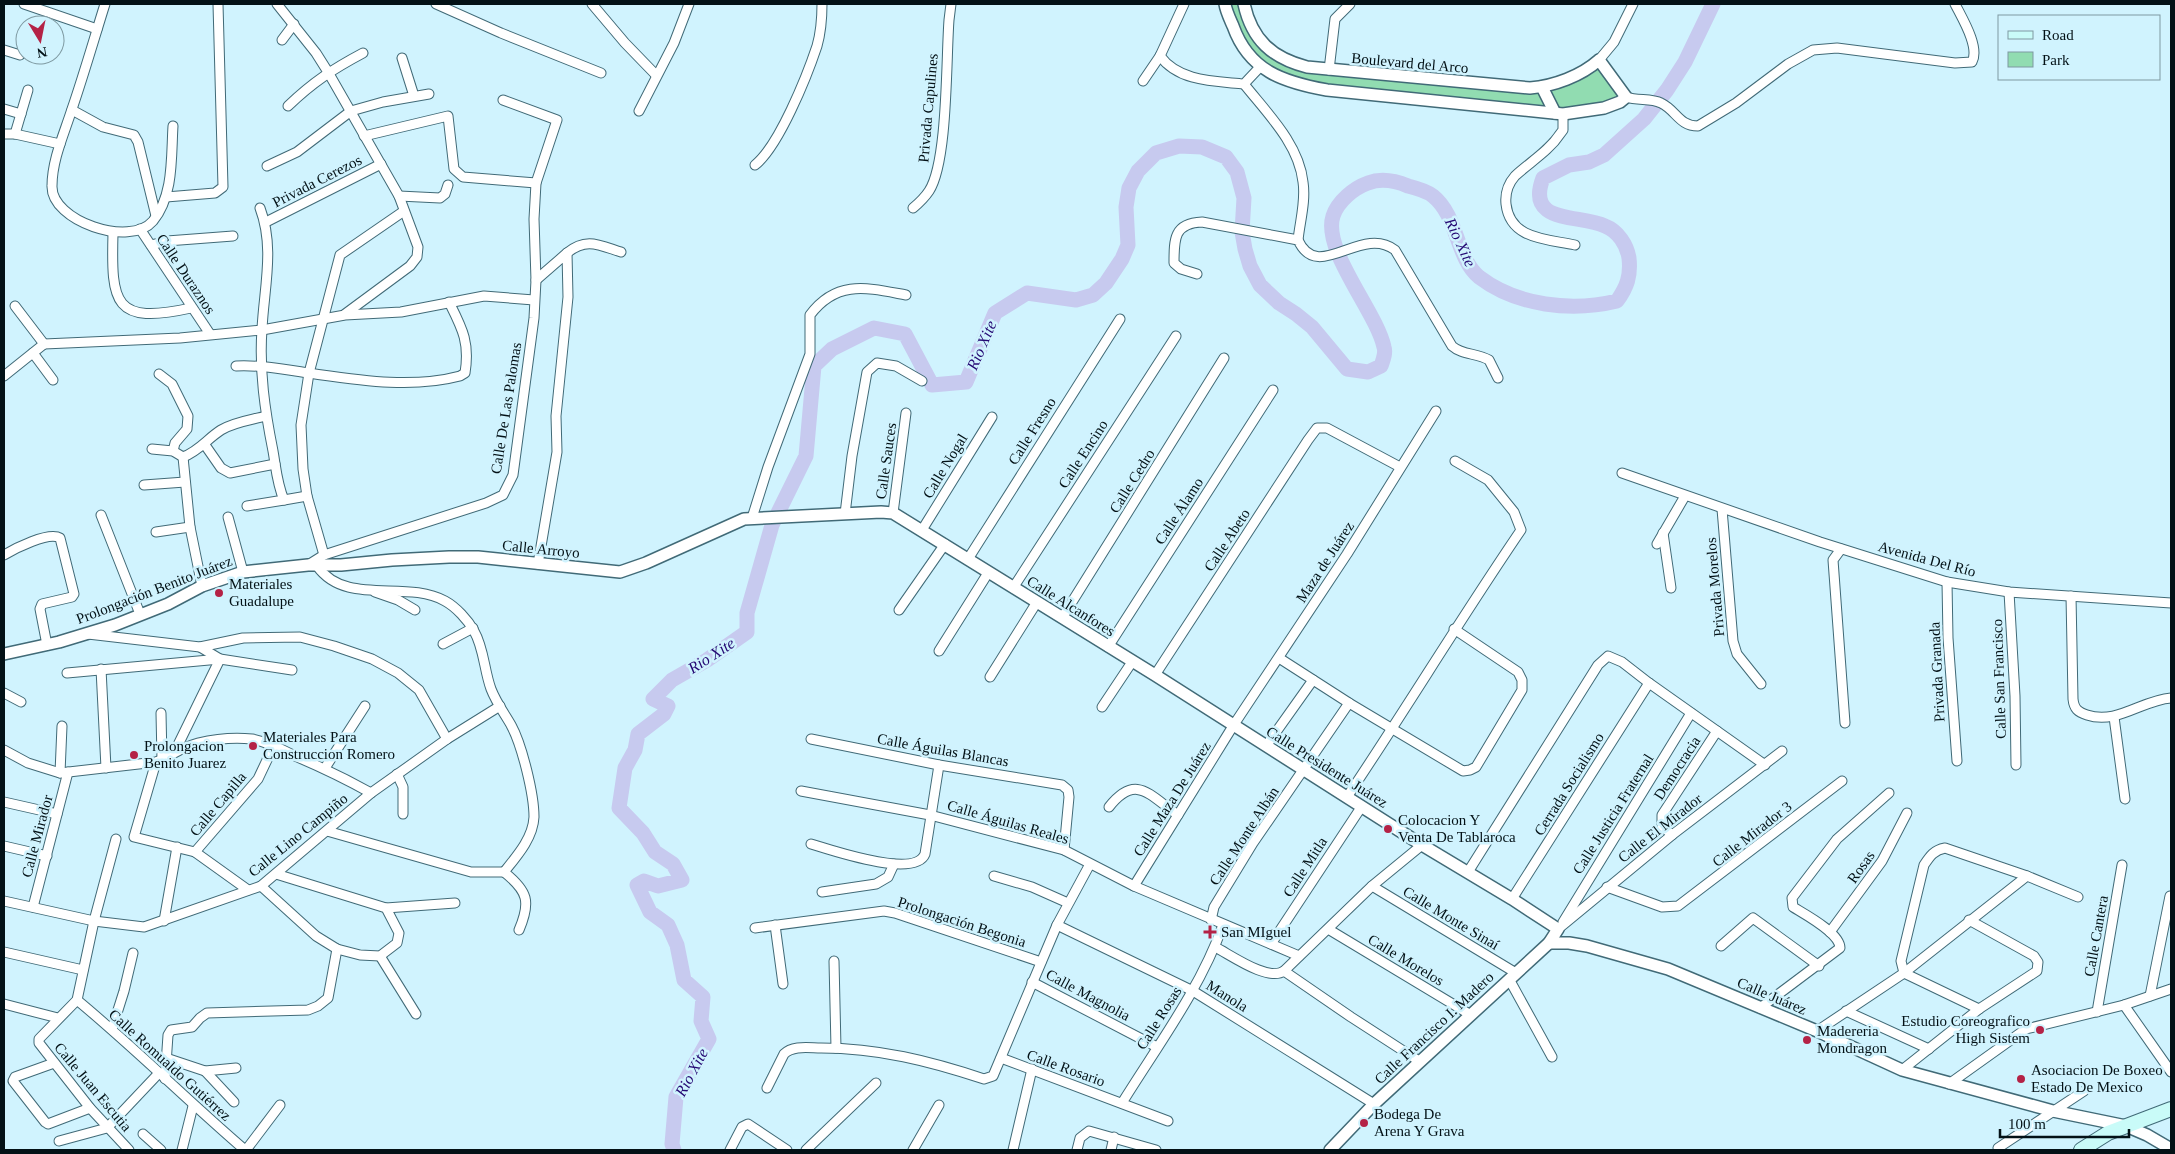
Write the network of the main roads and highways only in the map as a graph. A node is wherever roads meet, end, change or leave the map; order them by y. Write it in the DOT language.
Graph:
graph roads {
  1 [pos="2171,1109"];
  2 [pos="2081,1150"];
  1 -- 2 [label="main road"];
}
